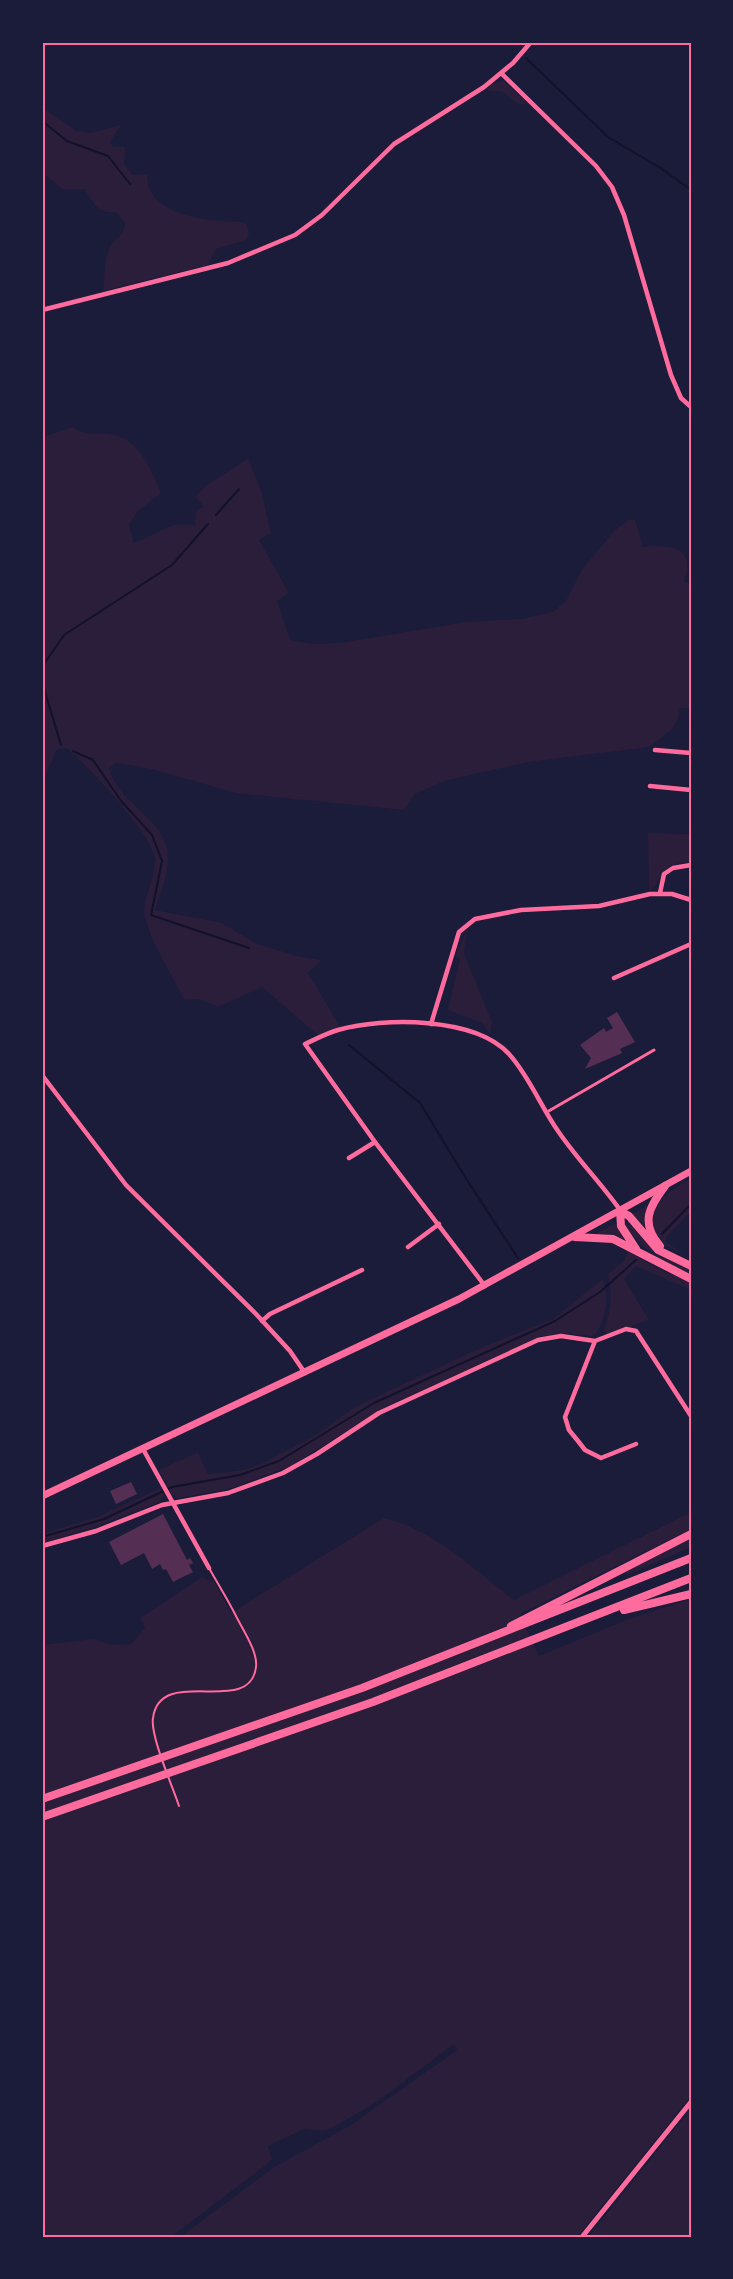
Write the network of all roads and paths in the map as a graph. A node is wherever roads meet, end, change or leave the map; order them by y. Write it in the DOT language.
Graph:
graph roads {
  1 [pos="531,42"];
  2 [pos="502,74"];
  3 [pos="42,310"];
  4 [pos="691,407"];
  5 [pos="655,750"];
  6 [pos="691,753"];
  7 [pos="650,786"];
  8 [pos="691,790"];
  9 [pos="691,865"];
  10 [pos="660,893"];
  11 [pos="691,900"];
  12 [pos="691,944"];
  13 [pos="614,978"];
  14 [pos="431,1024"];
  15 [pos="654,1050"];
  16 [pos="42,1076"];
  17 [pos="545,1113"];
  18 [pos="375,1142"];
  19 [pos="349,1158"];
  20 [pos="691,1171"];
  21 [pos="665,1186"];
  22 [pos="620,1211"];
  23 [pos="440,1224"];
  24 [pos="575,1237"];
  25 [pos="408,1247"];
  26 [pos="637,1250"];
  27 [pos="669,1256"];
  28 [pos="691,1266"];
  29 [pos="362,1270"];
  30 [pos="691,1279"];
  31 [pos="484,1286"];
  32 [pos="262,1321"];
  33 [pos="595,1341"];
  34 [pos="304,1370"];
  35 [pos="691,1416"];
  36 [pos="636,1444"];
  37 [pos="143,1449"];
  38 [pos="42,1496"];
  39 [pos="173,1503"];
  40 [pos="691,1534"];
  41 [pos="42,1546"];
  42 [pos="691,1558"];
  43 [pos="209,1568"];
  44 [pos="691,1578"];
  45 [pos="691,1594"];
  46 [pos="605,1614"];
  47 [pos="489,1639"];
  48 [pos="42,1799"];
  49 [pos="179,1806"];
  50 [pos="42,1817"];
  51 [pos="691,2102"];
  52 [pos="582,2237"];
  1 -- 2 [label="street"];
  2 -- 3 [label="street"];
  2 -- 4 [label="street"];
  5 -- 6 [label="street"];
  7 -- 8 [label="street"];
  9 -- 10 [label="street"];
  10 -- 11 [label="street"];
  10 -- 14 [label="street"];
  12 -- 13 [label="street"];
  14 -- 17 [label="street"];
  14 -- 18 [label="street"];
  15 -- 17 [label="street"];
  16 -- 32 [label="street"];
  17 -- 22 [label="street"];
  18 -- 19 [label="street"];
  18 -- 23 [label="street"];
  20 -- 21 [label="main road"];
  21 -- 22 [label="main road"];
  21 -- 27 [label="highway"];
  22 -- 24 [label="main road"];
  22 -- 26 [label="highway"];
  22 -- 27 [label="highway"];
  23 -- 25 [label="street"];
  23 -- 31 [label="street"];
  24 -- 26 [label="highway"];
  24 -- 31 [label="main road"];
  26 -- 30 [label="highway"];
  27 -- 28 [label="highway"];
  29 -- 32 [label="street"];
  31 -- 34 [label="main road"];
  32 -- 34 [label="street"];
  33 -- 35 [label="street"];
  33 -- 36 [label="street"];
  33 -- 39 [label="street"];
  34 -- 37 [label="main road"];
  37 -- 38 [label="main road"];
  37 -- 39 [label="street"];
  39 -- 41 [label="street"];
  39 -- 43 [label="street"];
  40 -- 47 [label="highway"];
  42 -- 47 [label="highway"];
  43 -- 49 [label="lane"];
  44 -- 46 [label="highway"];
  45 -- 46 [label="highway"];
  46 -- 50 [label="highway"];
  47 -- 48 [label="highway"];
  51 -- 52 [label="street"];
}
